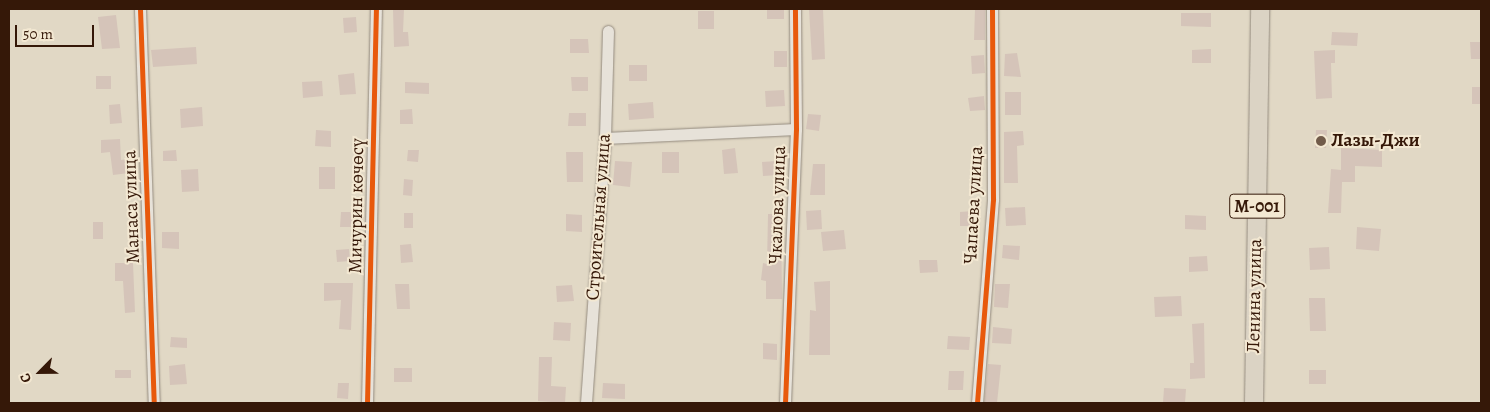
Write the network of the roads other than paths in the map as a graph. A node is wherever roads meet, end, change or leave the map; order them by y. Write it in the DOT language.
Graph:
graph roads {
  1 [pos="140,9"];
  2 [pos="376,9"];
  3 [pos="796,9"];
  4 [pos="992,9"];
  5 [pos="1260,9"];
  6 [pos="608,31"];
  7 [pos="796,129"];
  8 [pos="606,138"];
  9 [pos="154,403"];
  10 [pos="367,403"];
  11 [pos="586,403"];
  12 [pos="785,403"];
  13 [pos="976,403"];
  14 [pos="1254,403"];
  1 -- 9 [label="street, Манаса улица"];
  2 -- 10 [label="street, Мичурин көчөсү"];
  3 -- 7 [label="street, Чкалова улица"];
  4 -- 13 [label="street, Чапаева улица"];
  5 -- 14 [label="main road, Ленина улица / М-001"];
  6 -- 8 [label="street, Строительная улица"];
  7 -- 8 [label="street"];
  7 -- 12 [label="street, Чкалова улица"];
  8 -- 11 [label="street, Строительная улица"];
}
